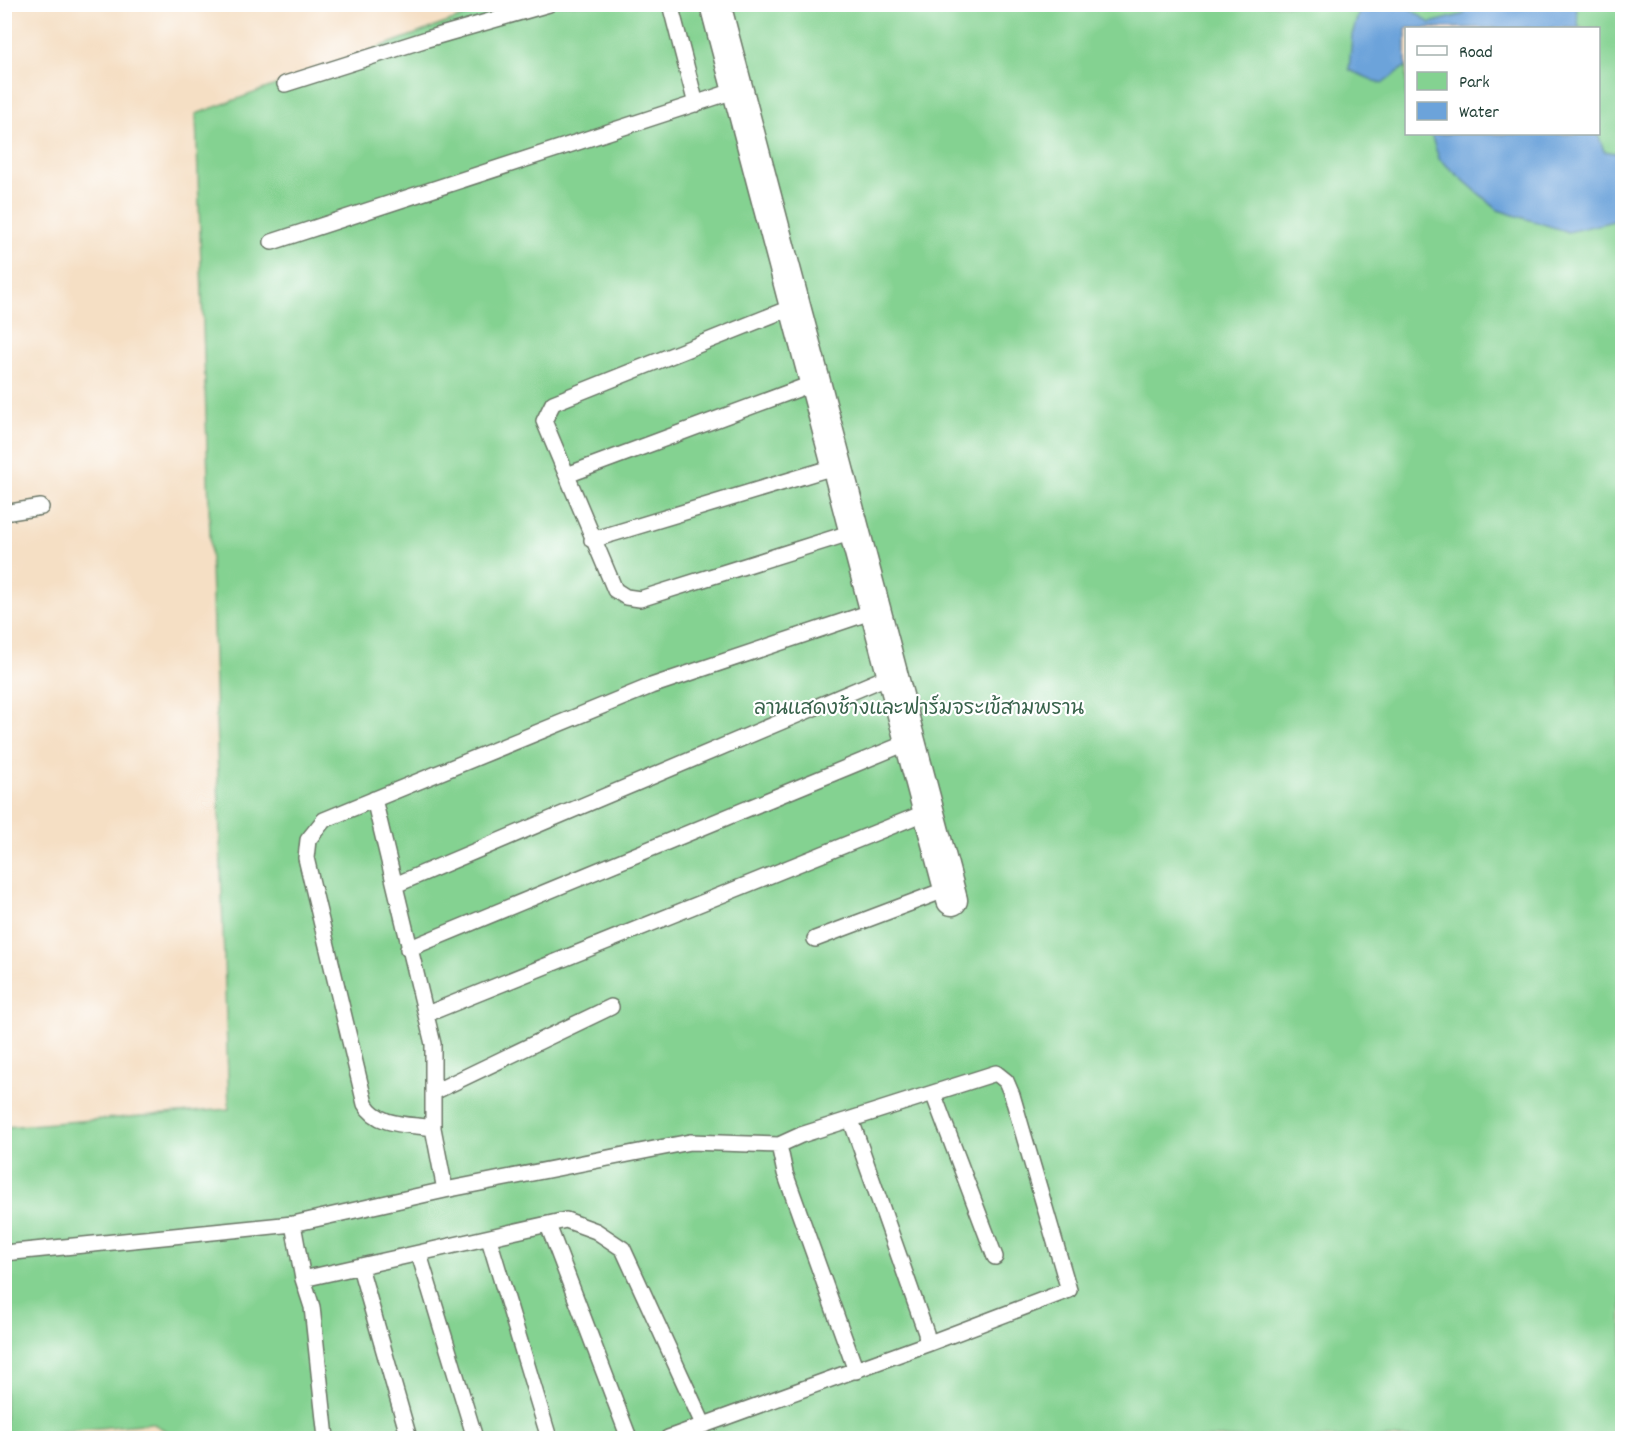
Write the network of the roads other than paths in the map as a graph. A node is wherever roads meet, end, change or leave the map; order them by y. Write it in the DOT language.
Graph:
graph roads {
  1 [pos="549,4"];
  2 [pos="670,4"];
  3 [pos="715,4"];
  4 [pos="285,84"];
  5 [pos="737,90"];
  6 [pos="696,104"];
  7 [pos="272,242"];
  8 [pos="795,306"];
  9 [pos="814,383"];
  10 [pos="837,466"];
  11 [pos="567,475"];
  12 [pos="41,507"];
  13 [pos="4,513"];
  14 [pos="856,531"];
  15 [pos="592,540"];
  16 [pos="877,610"];
  17 [pos="894,674"];
  18 [pos="911,741"];
  19 [pos="374,799"];
  20 [pos="930,811"];
  21 [pos="395,885"];
  22 [pos="951,894"];
  23 [pos="815,939"];
  24 [pos="408,949"];
  25 [pos="610,1007"];
  26 [pos="427,1014"];
  27 [pos="434,1092"];
  28 [pos="933,1093"];
  29 [pos="851,1120"];
  30 [pos="433,1128"];
  31 [pos="778,1145"];
  32 [pos="445,1190"];
  33 [pos="293,1224"];
  34 [pos="548,1225"];
  35 [pos="489,1239"];
  36 [pos="4,1253"];
  37 [pos="419,1254"];
  38 [pos="995,1257"];
  39 [pos="360,1267"];
  40 [pos="303,1279"];
  41 [pos="927,1344"];
  42 [pos="856,1371"];
  43 [pos="703,1424"];
  44 [pos="326,1438"];
  45 [pos="409,1438"];
  46 [pos="475,1438"];
  47 [pos="549,1438"];
  48 [pos="629,1438"];
  49 [pos="668,1438"];
  1 -- 4 [label="lane"];
  2 -- 6 [label="lane"];
  3 -- 5 [label="street"];
  5 -- 6 [label="lane"];
  5 -- 8 [label="street"];
  6 -- 7 [label="lane"];
  8 -- 9 [label="street"];
  8 -- 11 [label="lane"];
  9 -- 10 [label="street"];
  9 -- 11 [label="lane"];
  10 -- 14 [label="street"];
  10 -- 15 [label="lane"];
  11 -- 15 [label="lane"];
  12 -- 13 [label="lane"];
  14 -- 15 [label="lane"];
  14 -- 16 [label="street"];
  16 -- 17 [label="street"];
  16 -- 19 [label="lane"];
  17 -- 18 [label="street"];
  17 -- 21 [label="lane"];
  18 -- 20 [label="street"];
  18 -- 24 [label="lane"];
  19 -- 21 [label="lane"];
  19 -- 30 [label="lane"];
  20 -- 22 [label="street"];
  20 -- 26 [label="lane"];
  21 -- 24 [label="lane"];
  22 -- 23 [label="lane"];
  24 -- 26 [label="lane"];
  25 -- 27 [label="lane"];
  26 -- 27 [label="lane"];
  27 -- 30 [label="lane"];
  28 -- 29 [label="lane"];
  28 -- 38 [label="lane"];
  28 -- 41 [label="lane"];
  29 -- 31 [label="lane"];
  29 -- 41 [label="lane"];
  30 -- 32 [label="lane"];
  31 -- 32 [label="lane"];
  31 -- 42 [label="lane"];
  32 -- 33 [label="lane"];
  33 -- 36 [label="lane"];
  33 -- 40 [label="lane"];
  34 -- 35 [label="lane"];
  34 -- 43 [label="lane"];
  34 -- 48 [label="lane"];
  35 -- 37 [label="lane"];
  35 -- 47 [label="lane"];
  37 -- 39 [label="lane"];
  37 -- 46 [label="lane"];
  39 -- 40 [label="lane"];
  39 -- 45 [label="lane"];
  40 -- 44 [label="lane"];
  41 -- 42 [label="lane"];
  42 -- 43 [label="lane"];
  43 -- 49 [label="lane"];
}
